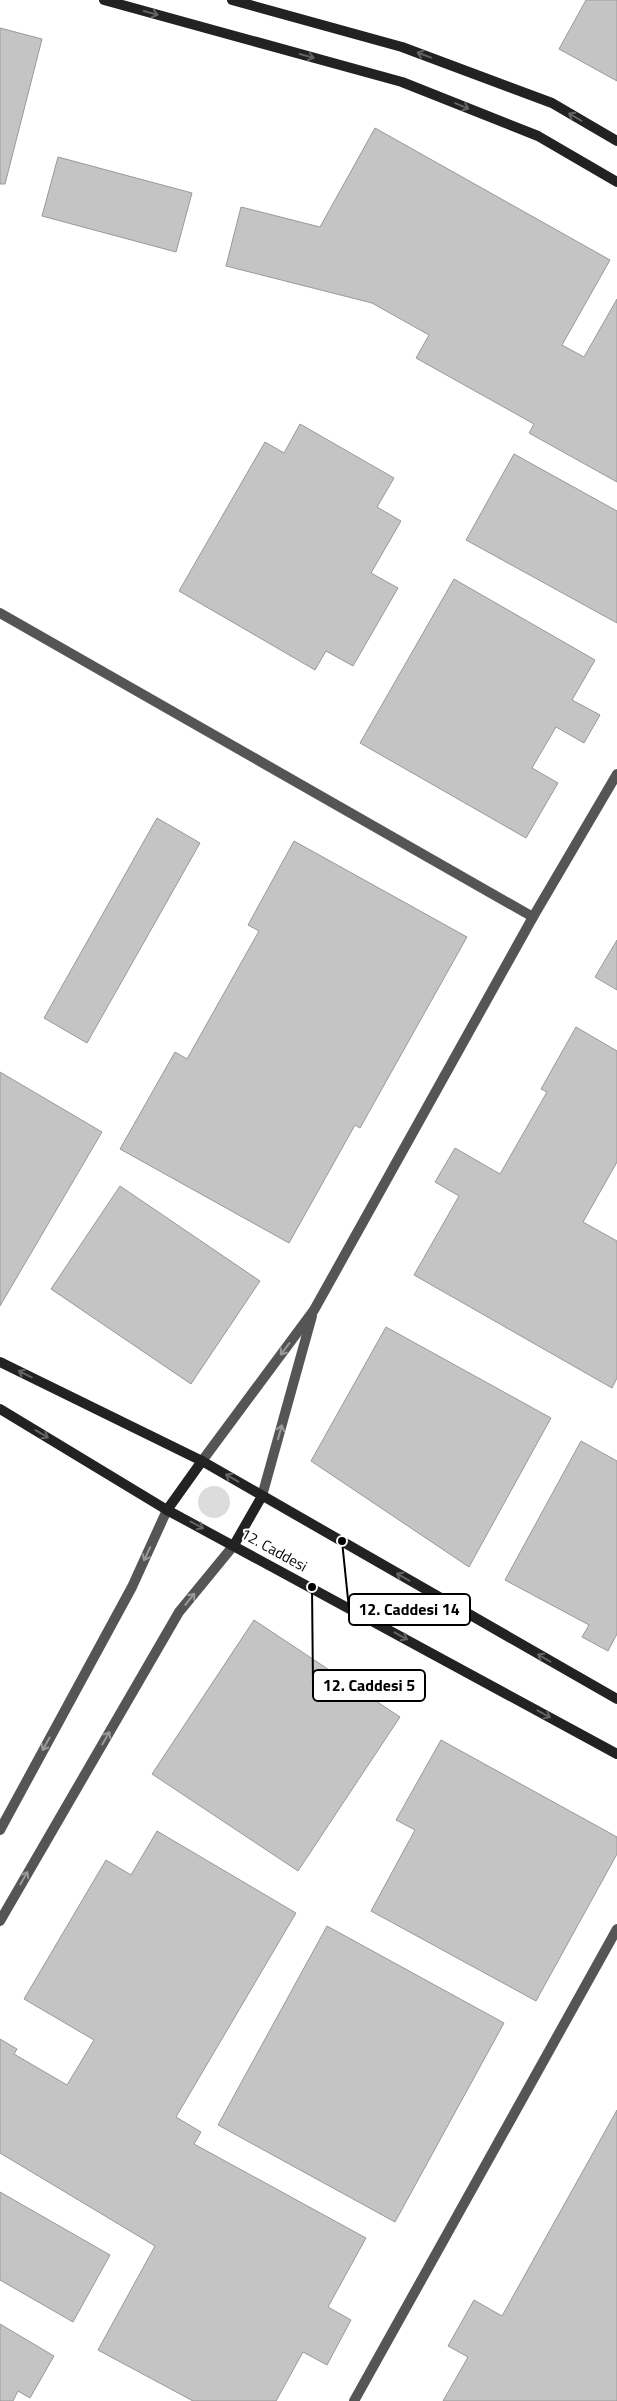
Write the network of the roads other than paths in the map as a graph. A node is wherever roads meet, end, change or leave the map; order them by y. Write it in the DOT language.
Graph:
graph roads {
  1 [pos="104,0"];
  2 [pos="232,0"];
  3 [pos="617,141"];
  4 [pos="617,182"];
  5 [pos="0,613"];
  6 [pos="617,774"];
  7 [pos="534,918"];
  8 [pos="314,1310"];
  9 [pos="0,1362"];
  10 [pos="0,1409"];
  11 [pos="202,1461"];
  12 [pos="262,1496"];
  13 [pos="167,1510"];
  14 [pos="234,1545"];
  15 [pos="617,1699"];
  16 [pos="617,1754"];
  17 [pos="0,1830"];
  18 [pos="0,1920"];
  19 [pos="617,1929"];
  20 [pos="354,2401"];
  1 -- 4 [label="street, one-way"];
  3 -- 2 [label="street, one-way"];
  5 -- 7 [label="street"];
  6 -- 7 [label="street"];
  7 -- 8 [label="street"];
  8 -- 11 [label="street, one-way"];
  12 -- 8 [label="street, one-way"];
  11 -- 9 [label="street, one-way"];
  10 -- 13 [label="street, 12. Caddesi, one-way"];
  12 -- 11 [label="street, one-way"];
  11 -- 13 [label="street"];
  12 -- 14 [label="street"];
  15 -- 12 [label="street, one-way"];
  13 -- 14 [label="street, 12. Caddesi, one-way"];
  13 -- 17 [label="street, one-way"];
  14 -- 16 [label="street, 12. Caddesi, one-way"];
  18 -- 14 [label="street, one-way"];
  19 -- 20 [label="street"];
}
